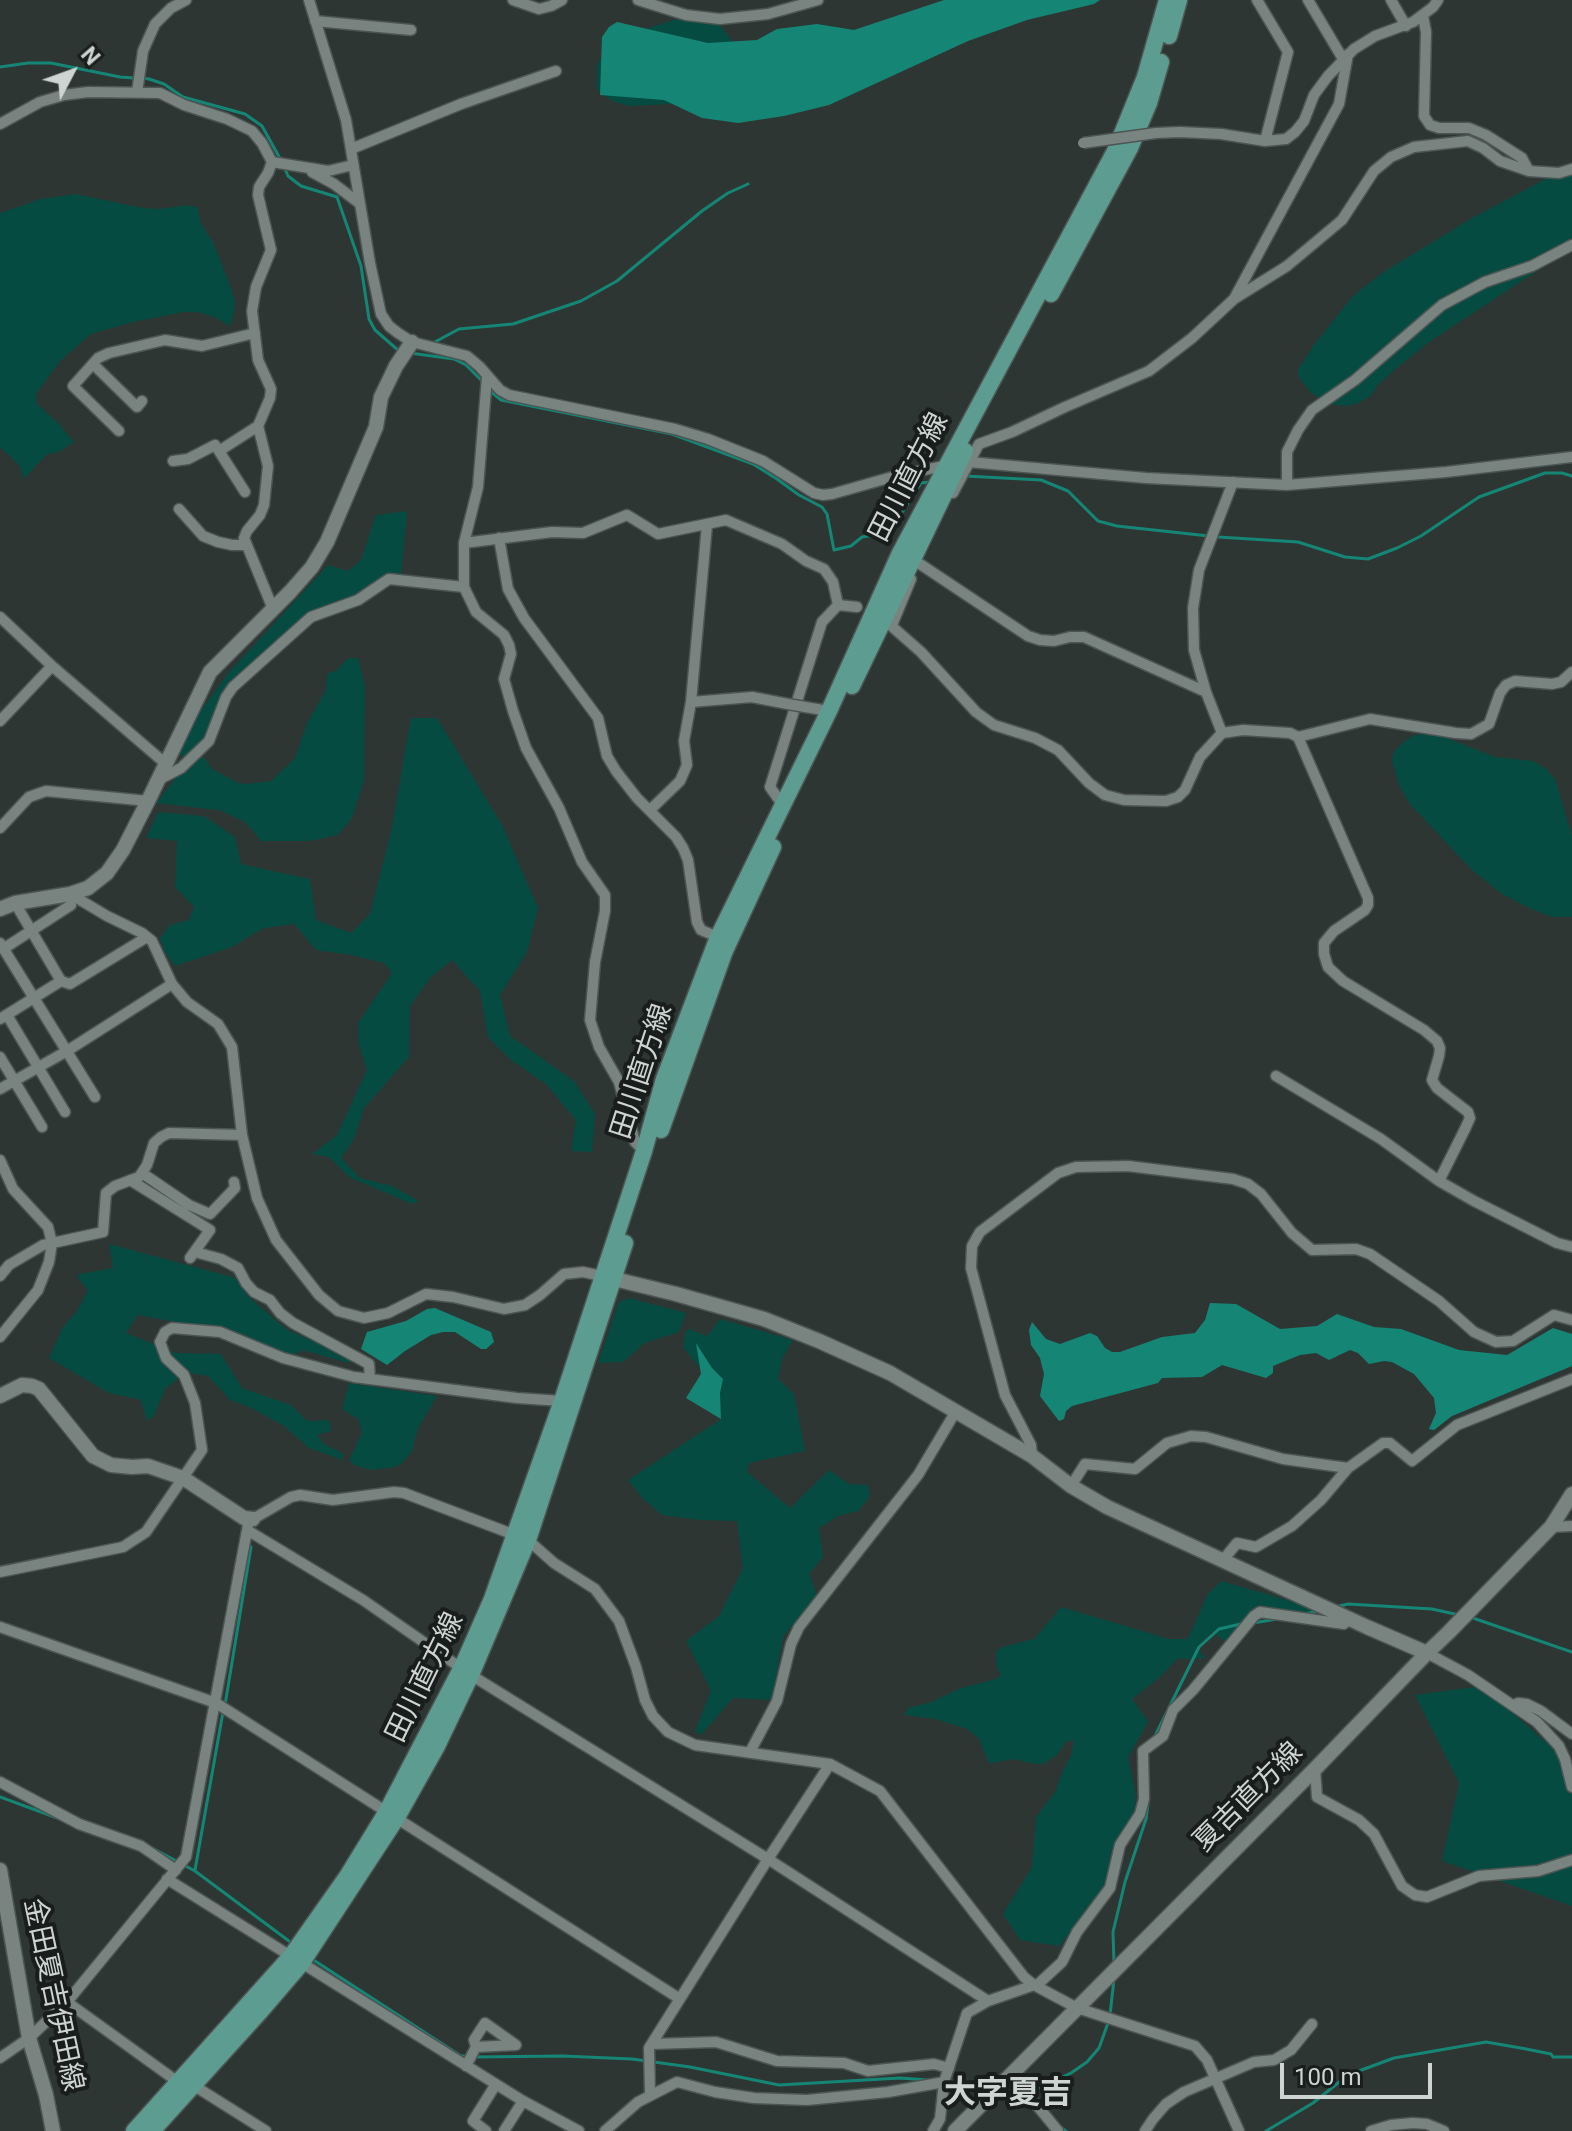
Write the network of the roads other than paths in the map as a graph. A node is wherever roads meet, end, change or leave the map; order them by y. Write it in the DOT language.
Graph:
graph roads {
  1 [pos="186,0"];
  2 [pos="513,0"];
  3 [pos="562,0"];
  4 [pos="638,0"];
  5 [pos="818,0"];
  6 [pos="1167,0"];
  7 [pos="1179,0"];
  8 [pos="1257,0"];
  9 [pos="1308,0"];
  10 [pos="1391,0"];
  11 [pos="1438,0"];
  12 [pos="310,1"];
  13 [pos="1423,16"];
  14 [pos="315,21"];
  15 [pos="1406,26"];
  16 [pos="411,30"];
  17 [pos="1346,57"];
  18 [pos="556,71"];
  19 [pos="137,88"];
  20 [pos="0,124"];
  21 [pos="1265,141"];
  22 [pos="1083,143"];
  23 [pos="351,149"];
  24 [pos="274,163"];
  25 [pos="353,165"];
  26 [pos="303,167"];
  27 [pos="1572,169"];
  28 [pos="1529,171"];
  29 [pos="359,203"];
  30 [pos="1572,245"];
  31 [pos="1234,299"];
  32 [pos="255,333"];
  33 [pos="407,349"];
  34 [pos="93,364"];
  35 [pos="487,377"];
  36 [pos="142,401"];
  37 [pos="258,426"];
  38 [pos="119,431"];
  39 [pos="219,451"];
  40 [pos="1572,457"];
  41 [pos="173,461"];
  42 [pos="969,462"];
  43 [pos="944,466"];
  44 [pos="1233,482"];
  45 [pos="1287,485"];
  46 [pos="245,492"];
  47 [pos="179,509"];
  48 [pos="707,525"];
  49 [pos="499,538"];
  50 [pos="464,543"];
  51 [pos="247,545"];
  52 [pos="917,562"];
  53 [pos="464,587"];
  54 [pos="838,605"];
  55 [pos="857,607"];
  56 [pos="273,609"];
  57 [pos="0,617"];
  58 [pos="52,666"];
  59 [pos="1572,672"];
  60 [pos="1206,692"];
  61 [pos="691,702"];
  62 [pos="829,711"];
  63 [pos="0,721"];
  64 [pos="1222,733"];
  65 [pos="1298,737"];
  66 [pos="166,764"];
  67 [pos="156,781"];
  68 [pos="148,801"];
  69 [pos="782,804"];
  70 [pos="650,810"];
  71 [pos="0,828"];
  72 [pos="71,899"];
  73 [pos="15,903"];
  74 [pos="0,909"];
  75 [pos="30,931"];
  76 [pos="147,937"];
  77 [pos="718,937"];
  78 [pos="2,946"];
  79 [pos="61,981"];
  80 [pos="172,984"];
  81 [pos="33,998"];
  82 [pos="3,1017"];
  83 [pos="67,1051"];
  84 [pos="0,1057"];
  85 [pos="38,1067"];
  86 [pos="1276,1076"];
  87 [pos="14,1081"];
  88 [pos="0,1089"];
  89 [pos="95,1097"];
  90 [pos="65,1112"];
  91 [pos="42,1127"];
  92 [pos="242,1135"];
  93 [pos="644,1151"];
  94 [pos="0,1160"];
  95 [pos="142,1173"];
  96 [pos="130,1180"];
  97 [pos="1439,1181"];
  98 [pos="234,1182"];
  99 [pos="52,1243"];
  100 [pos="1572,1247"];
  101 [pos="0,1276"];
  102 [pos="608,1278"];
  103 [pos="1572,1320"];
  104 [pos="0,1337"];
  105 [pos="370,1379"];
  106 [pos="1572,1379"];
  107 [pos="0,1396"];
  108 [pos="562,1401"];
  109 [pos="956,1411"];
  110 [pos="1032,1456"];
  111 [pos="1348,1468"];
  112 [pos="183,1478"];
  113 [pos="1071,1486"];
  114 [pos="1572,1494"];
  115 [pos="250,1523"];
  116 [pos="1572,1526"];
  117 [pos="1551,1527"];
  118 [pos="522,1537"];
  119 [pos="1223,1560"];
  120 [pos="0,1572"];
  121 [pos="1349,1619"];
  122 [pos="0,1627"];
  123 [pos="1427,1653"];
  124 [pos="467,1671"];
  125 [pos="216,1703"];
  126 [pos="1514,1705"];
  127 [pos="1572,1734"];
  128 [pos="750,1752"];
  129 [pos="830,1764"];
  130 [pos="1315,1769"];
  131 [pos="0,1782"];
  132 [pos="1572,1787"];
  133 [pos="391,1816"];
  134 [pos="768,1859"];
  135 [pos="1572,1860"];
  136 [pos="0,1870"];
  137 [pos="176,1870"];
  138 [pos="167,1879"];
  139 [pos="296,1960"];
  140 [pos="1035,1986"];
  141 [pos="680,1999"];
  142 [pos="988,2001"];
  143 [pos="67,2002"];
  144 [pos="1077,2008"];
  145 [pos="1312,2024"];
  146 [pos="29,2038"];
  147 [pos="652,2044"];
  148 [pos="476,2047"];
  149 [pos="0,2058"];
  150 [pos="466,2066"];
  151 [pos="949,2068"];
  152 [pos="1216,2079"];
  153 [pos="944,2082"];
  154 [pos="1004,2082"];
  155 [pos="186,2084"];
  156 [pos="496,2084"];
  157 [pos="650,2094"];
  158 [pos="523,2101"];
  159 [pos="53,2131"];
  160 [pos="134,2131"];
  161 [pos="152,2131"];
  162 [pos="266,2131"];
  163 [pos="486,2131"];
  164 [pos="504,2131"];
  165 [pos="579,2131"];
  166 [pos="605,2131"];
  167 [pos="933,2131"];
  168 [pos="955,2131"];
  169 [pos="1058,2131"];
  170 [pos="1145,2131"];
  171 [pos="1239,2131"];
  172 [pos="1371,2131"];
  173 [pos="1444,2131"];
  1 -- 19 [label="street"];
  2 -- 3 [label="street"];
  4 -- 5 [label="street"];
  6 -- 43 [label="main road, 田川直方線"];
  7 -- 102 [label="main road, 田川直方線"];
  8 -- 21 [label="street"];
  9 -- 17 [label="street"];
  10 -- 15 [label="street"];
  11 -- 13 [label="street"];
  12 -- 14 [label="street"];
  13 -- 15 [label="street"];
  13 -- 28 [label="street"];
  14 -- 16 [label="street"];
  14 -- 23 [label="street"];
  15 -- 17 [label="street"];
  17 -- 21 [label="street"];
  17 -- 31 [label="street"];
  18 -- 23 [label="street"];
  19 -- 20 [label="street"];
  19 -- 24 [label="street"];
  21 -- 22 [label="street, bridge"];
  23 -- 25 [label="street"];
  24 -- 26 [label="street"];
  24 -- 32 [label="street"];
  25 -- 26 [label="street"];
  25 -- 29 [label="street"];
  26 -- 29 [label="street"];
  27 -- 28 [label="street"];
  28 -- 31 [label="street"];
  29 -- 33 [label="street"];
  30 -- 45 [label="street"];
  31 -- 42 [label="street"];
  32 -- 34 [label="street"];
  32 -- 37 [label="street"];
  33 -- 35 [label="street"];
  33 -- 56 [label="street"];
  34 -- 36 [label="street"];
  34 -- 38 [label="street"];
  35 -- 43 [label="street"];
  35 -- 50 [label="street"];
  37 -- 39 [label="street"];
  37 -- 51 [label="street"];
  39 -- 41 [label="street"];
  39 -- 46 [label="street"];
  40 -- 45 [label="street"];
  42 -- 44 [label="street"];
  42 -- 52 [label="street"];
  43 -- 62 [label="main road, 田川直方線"];
  44 -- 45 [label="street"];
  44 -- 60 [label="street"];
  47 -- 51 [label="street"];
  48 -- 49 [label="street"];
  48 -- 54 [label="street"];
  48 -- 61 [label="street"];
  49 -- 50 [label="street"];
  49 -- 70 [label="street"];
  50 -- 53 [label="street"];
  51 -- 56 [label="street"];
  52 -- 60 [label="street"];
  52 -- 64 [label="street"];
  53 -- 67 [label="street"];
  53 -- 93 [label="street"];
  54 -- 55 [label="street"];
  54 -- 69 [label="street"];
  56 -- 66 [label="street"];
  57 -- 58 [label="street"];
  58 -- 63 [label="street"];
  58 -- 66 [label="street"];
  59 -- 65 [label="street"];
  60 -- 64 [label="street"];
  61 -- 62 [label="street, bridge"];
  61 -- 70 [label="street"];
  62 -- 69 [label="main road, 田川直方線"];
  64 -- 65 [label="street"];
  65 -- 97 [label="street"];
  66 -- 67 [label="street"];
  67 -- 68 [label="street"];
  68 -- 71 [label="street"];
  68 -- 72 [label="street"];
  69 -- 77 [label="main road, 田川直方線"];
  70 -- 77 [label="street"];
  72 -- 73 [label="street"];
  72 -- 75 [label="street"];
  72 -- 76 [label="street"];
  73 -- 74 [label="street"];
  73 -- 75 [label="street"];
  75 -- 78 [label="street"];
  75 -- 79 [label="street"];
  76 -- 79 [label="street"];
  76 -- 80 [label="street"];
  77 -- 93 [label="main road, 田川直方線"];
  78 -- 81 [label="street"];
  79 -- 81 [label="street"];
  80 -- 83 [label="street"];
  80 -- 92 [label="street"];
  81 -- 82 [label="street"];
  81 -- 83 [label="street"];
  82 -- 85 [label="street"];
  83 -- 85 [label="street"];
  83 -- 89 [label="street"];
  84 -- 87 [label="street"];
  85 -- 87 [label="street"];
  85 -- 90 [label="street"];
  86 -- 97 [label="street"];
  87 -- 88 [label="street"];
  87 -- 91 [label="street"];
  92 -- 95 [label="street"];
  92 -- 102 [label="street"];
  93 -- 102 [label="main road, 田川直方線"];
  94 -- 99 [label="street"];
  95 -- 96 [label="street"];
  95 -- 98 [label="street"];
  96 -- 99 [label="street"];
  96 -- 105 [label="street"];
  97 -- 100 [label="street"];
  99 -- 101 [label="street"];
  99 -- 104 [label="street"];
  102 -- 108 [label="main road, 田川直方線"];
  102 -- 109 [label="street"];
  102 -- 118 [label="main road, 田川直方線"];
  103 -- 110 [label="street"];
  105 -- 108 [label="street"];
  105 -- 112 [label="street"];
  106 -- 111 [label="street"];
  107 -- 112 [label="street"];
  108 -- 118 [label="main road, 田川直方線"];
  109 -- 110 [label="street"];
  109 -- 128 [label="street"];
  110 -- 113 [label="street"];
  111 -- 113 [label="street"];
  111 -- 119 [label="street"];
  112 -- 115 [label="street"];
  112 -- 120 [label="street"];
  113 -- 119 [label="street"];
  114 -- 117 [label="street, 夏吉直方線"];
  115 -- 118 [label="street"];
  115 -- 124 [label="street"];
  115 -- 125 [label="street"];
  116 -- 117 [label="street"];
  117 -- 123 [label="street, 夏吉直方線"];
  118 -- 124 [label="main road, 田川直方線"];
  118 -- 128 [label="street"];
  119 -- 121 [label="street"];
  121 -- 123 [label="street"];
  121 -- 140 [label="street"];
  122 -- 125 [label="street"];
  123 -- 126 [label="street"];
  123 -- 130 [label="street, 夏吉直方線"];
  124 -- 133 [label="main road, 田川直方線"];
  124 -- 134 [label="street"];
  125 -- 133 [label="street"];
  125 -- 137 [label="street"];
  126 -- 127 [label="street"];
  126 -- 132 [label="street"];
  128 -- 129 [label="street"];
  129 -- 134 [label="street"];
  129 -- 140 [label="street"];
  130 -- 135 [label="street"];
  130 -- 144 [label="street, 夏吉直方線"];
  131 -- 137 [label="street"];
  133 -- 139 [label="main road, 田川直方線"];
  133 -- 141 [label="street"];
  134 -- 141 [label="street"];
  134 -- 142 [label="street"];
  136 -- 146 [label="street, 金田夏吉伊田線"];
  137 -- 138 [label="street"];
  138 -- 139 [label="street"];
  138 -- 143 [label="street"];
  139 -- 150 [label="street"];
  139 -- 155 [label="main road, 田川直方線"];
  140 -- 142 [label="street"];
  140 -- 144 [label="street"];
  141 -- 147 [label="street"];
  142 -- 151 [label="street"];
  143 -- 146 [label="street"];
  143 -- 155 [label="street"];
  144 -- 152 [label="street"];
  144 -- 154 [label="street, 夏吉直方線"];
  145 -- 152 [label="street"];
  146 -- 149 [label="street"];
  146 -- 159 [label="street, 金田夏吉伊田線"];
  147 -- 151 [label="street"];
  147 -- 157 [label="street"];
  148 -- 150 [label="street"];
  150 -- 156 [label="street"];
  151 -- 153 [label="street"];
  152 -- 170 [label="street"];
  152 -- 171 [label="street"];
  153 -- 157 [label="street"];
  153 -- 167 [label="street"];
  154 -- 168 [label="street, 夏吉直方線"];
  154 -- 169 [label="street"];
  155 -- 160 [label="main road, 田川直方線"];
  155 -- 161 [label="main road, 田川直方線"];
  155 -- 162 [label="street"];
  156 -- 158 [label="street"];
  156 -- 163 [label="street"];
  157 -- 166 [label="street"];
  158 -- 164 [label="street"];
  158 -- 165 [label="street"];
  172 -- 173 [label="street"];
}
